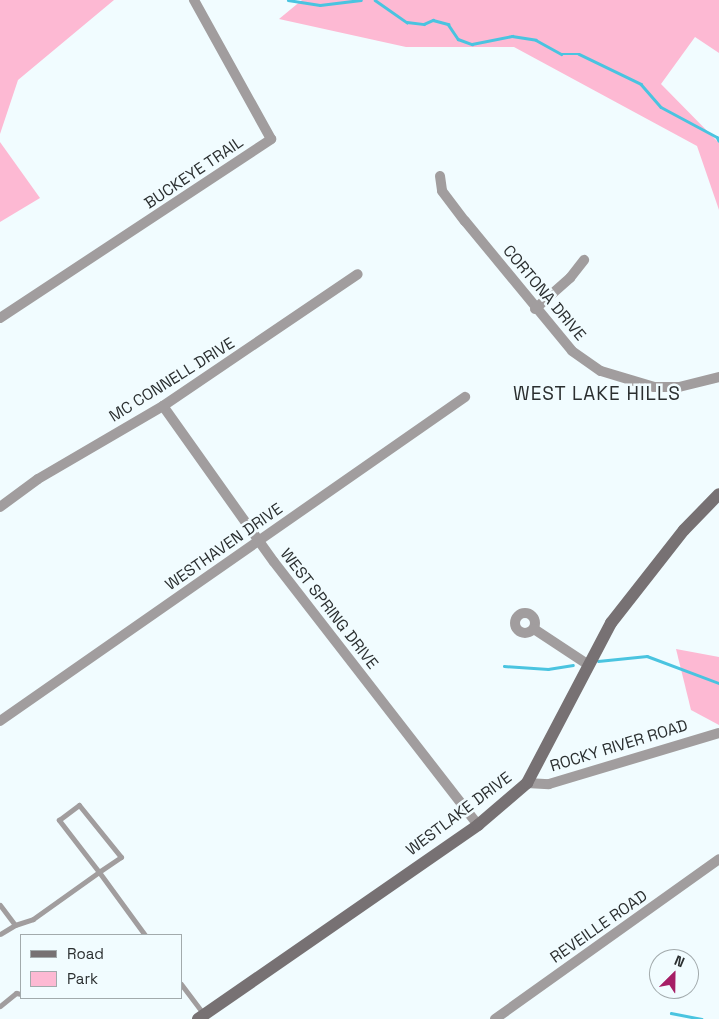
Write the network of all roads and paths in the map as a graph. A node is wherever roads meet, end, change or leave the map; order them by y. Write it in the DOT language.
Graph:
graph roads {
  1 [pos="194,0"];
  2 [pos="440,176"];
  3 [pos="584,260"];
  4 [pos="358,274"];
  5 [pos="535,309"];
  6 [pos="0,318"];
  7 [pos="719,377"];
  8 [pos="465,397"];
  9 [pos="164,406"];
  10 [pos="719,494"];
  11 [pos="0,508"];
  12 [pos="258,541"];
  13 [pos="534,629"];
  14 [pos="587,664"];
  15 [pos="0,721"];
  16 [pos="719,733"];
  17 [pos="526,783"];
  18 [pos="478,824"];
  19 [pos="719,859"];
  20 [pos="99,872"];
  21 [pos="0,905"];
  22 [pos="15,925"];
  23 [pos="0,934"];
  24 [pos="144,934"];
  25 [pos="182,986"];
  26 [pos="20,994"];
  27 [pos="0,1006"];
  28 [pos="201,1017"];
  29 [pos="495,1019"];
  1 -- 6 [label="street, BUCKEYE TRAIL"];
  2 -- 5 [label="street, CORTONA DRIVE"];
  3 -- 5 [label="street"];
  4 -- 9 [label="street, MC CONNELL DRIVE"];
  5 -- 7 [label="street, CORTONA DRIVE"];
  8 -- 12 [label="street, WESTHAVEN DRIVE"];
  9 -- 11 [label="street, MC CONNELL DRIVE"];
  9 -- 12 [label="street, WEST SPRING DRIVE"];
  10 -- 14 [label="street, WESTLAKE DRIVE"];
  12 -- 15 [label="street, WESTHAVEN DRIVE"];
  12 -- 18 [label="street, WEST SPRING DRIVE"];
  13 -- 14 [label="street"];
  14 -- 17 [label="street, WESTLAKE DRIVE"];
  16 -- 17 [label="street, ROCKY RIVER ROAD"];
  17 -- 18 [label="street, WESTLAKE DRIVE"];
  18 -- 28 [label="street, WESTLAKE DRIVE"];
  19 -- 29 [label="street, REVEILLE ROAD"];
  20 -- 20 [label="lane"];
  20 -- 22 [label="lane"];
  20 -- 24 [label="lane"];
  21 -- 22 [label="lane"];
  22 -- 23 [label="lane"];
  25 -- 28 [label="lane"];
  26 -- 27 [label="lane"];
}
